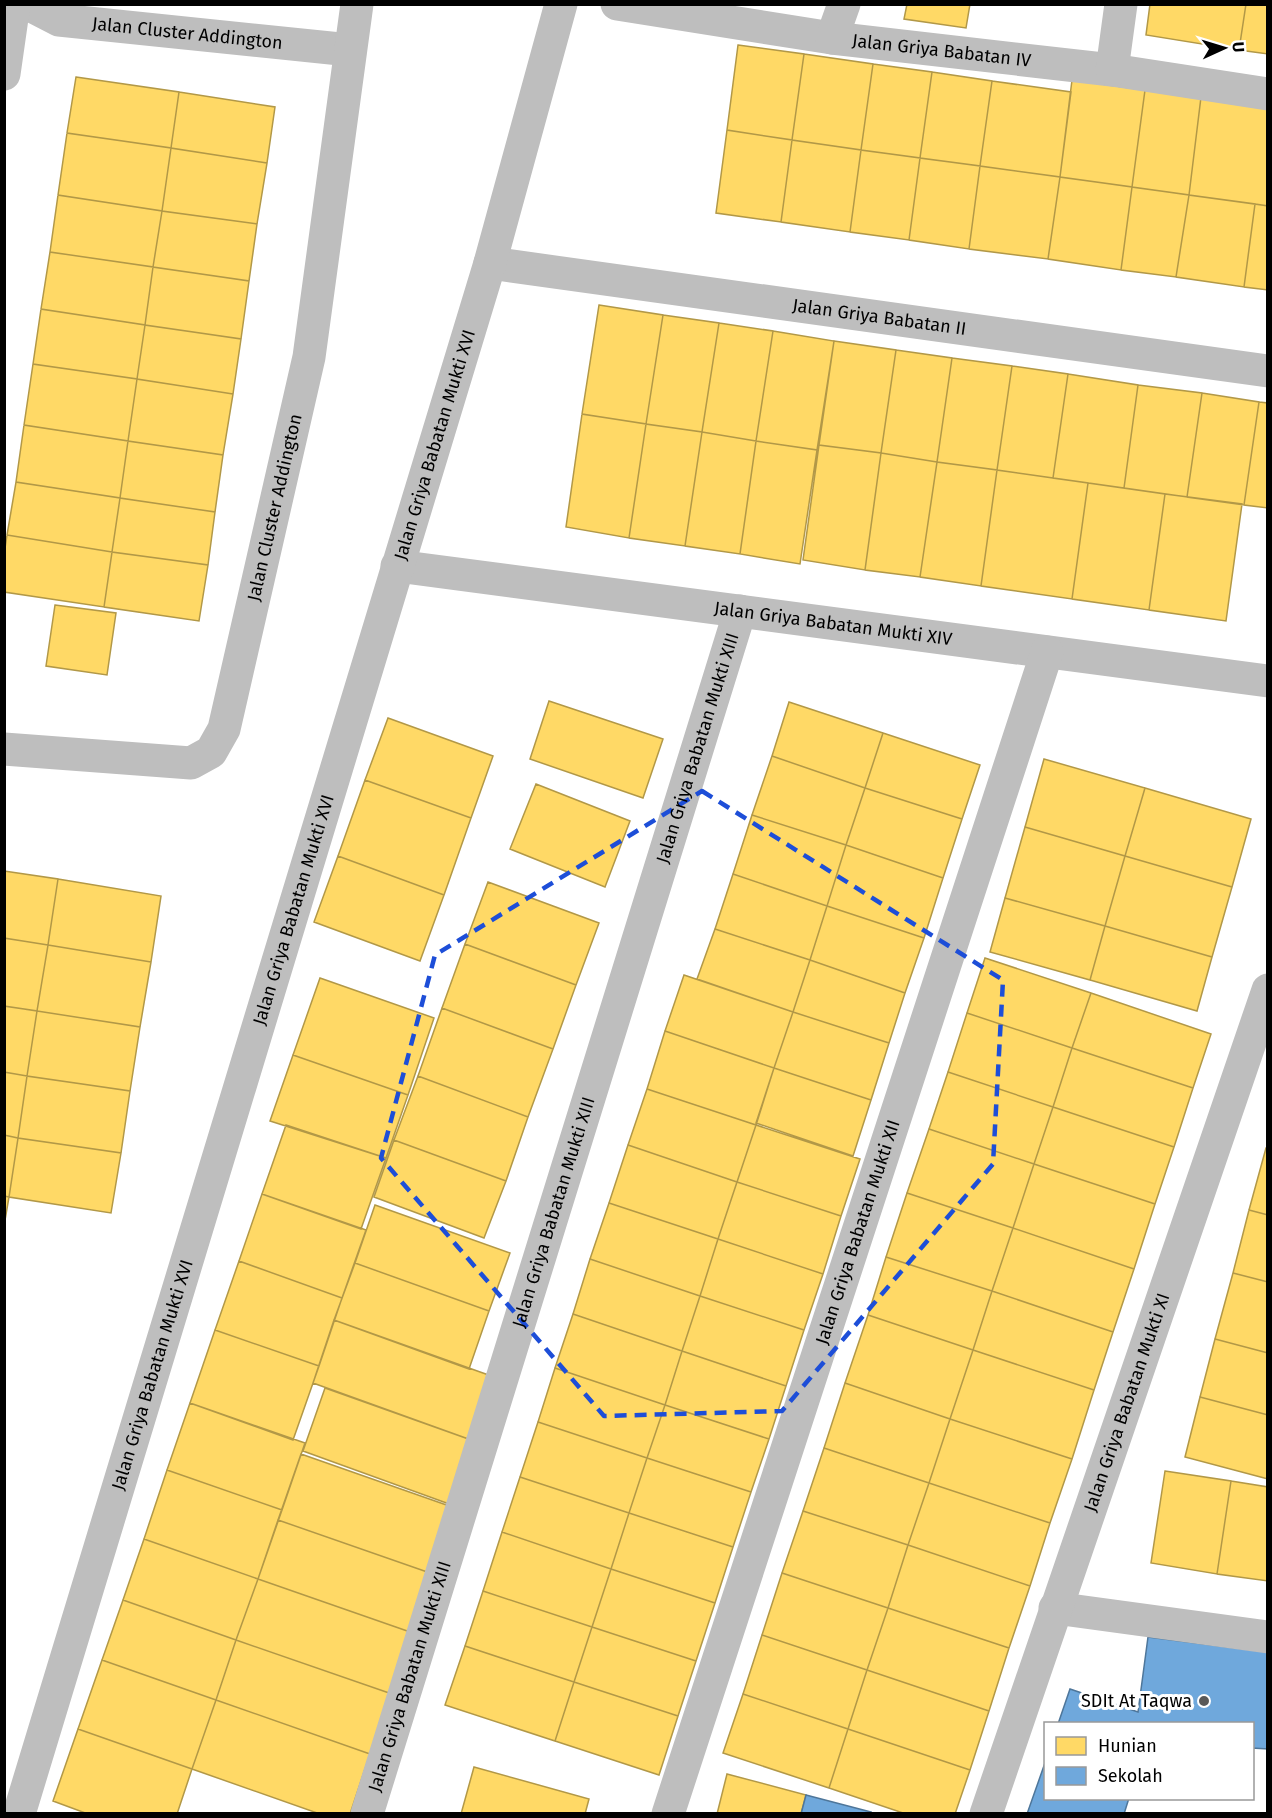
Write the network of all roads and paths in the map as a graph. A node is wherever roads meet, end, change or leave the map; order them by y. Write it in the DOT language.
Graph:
graph roads {
  1 [pos="14,4"];
  2 [pos="28,4"];
  3 [pos="357,4"];
  4 [pos="561,4"];
  5 [pos="617,4"];
  6 [pos="844,4"];
  7 [pos="1121,4"];
  8 [pos="59,20"];
  9 [pos="832,38"];
  10 [pos="7,39"];
  11 [pos="350,50"];
  12 [pos="1112,70"];
  13 [pos="4,74"];
  14 [pos="1268,94"];
  15 [pos="489,263"];
  16 [pos="1268,371"];
  17 [pos="397,566"];
  18 [pos="740,611"];
  19 [pos="1047,651"];
  20 [pos="1268,681"];
  21 [pos="4,749"];
  22 [pos="1268,990"];
  23 [pos="1055,1608"];
  24 [pos="1268,1637"];
  25 [pos="19,1814"];
  26 [pos="367,1814"];
  27 [pos="668,1814"];
  28 [pos="986,1814"];
  1 -- 10 [label="street"];
  2 -- 8 [label="street, Jalan Cluster Addington"];
  3 -- 11 [label="street, Jalan Cluster Addington"];
  4 -- 15 [label="street, Jalan Griya Babatan Mukti XVI"];
  5 -- 9 [label="street, Jalan Griya Babatan IV"];
  6 -- 9 [label="street"];
  7 -- 12 [label="street"];
  8 -- 10 [label="street, Jalan Cluster Addington"];
  8 -- 11 [label="street, Jalan Cluster Addington"];
  9 -- 12 [label="street, Jalan Griya Babatan IV"];
  10 -- 13 [label="street"];
  11 -- 21 [label="street, Jalan Cluster Addington"];
  12 -- 14 [label="street, Jalan Griya Babatan IV"];
  15 -- 16 [label="street, Jalan Griya Babatan II"];
  15 -- 17 [label="street, Jalan Griya Babatan Mukti XVI"];
  17 -- 18 [label="street, Jalan Griya Babatan Mukti XIV"];
  17 -- 25 [label="street, Jalan Griya Babatan Mukti XVI"];
  18 -- 19 [label="street, Jalan Griya Babatan Mukti XIV"];
  18 -- 26 [label="street, Jalan Griya Babatan Mukti XIII"];
  19 -- 20 [label="street, Jalan Griya Babatan Mukti XIV"];
  19 -- 27 [label="street, Jalan Griya Babatan Mukti XII"];
  22 -- 23 [label="street, Jalan Griya Babatan Mukti XI"];
  23 -- 24 [label="street"];
  23 -- 28 [label="street, Jalan Griya Babatan Mukti XI"];
}
